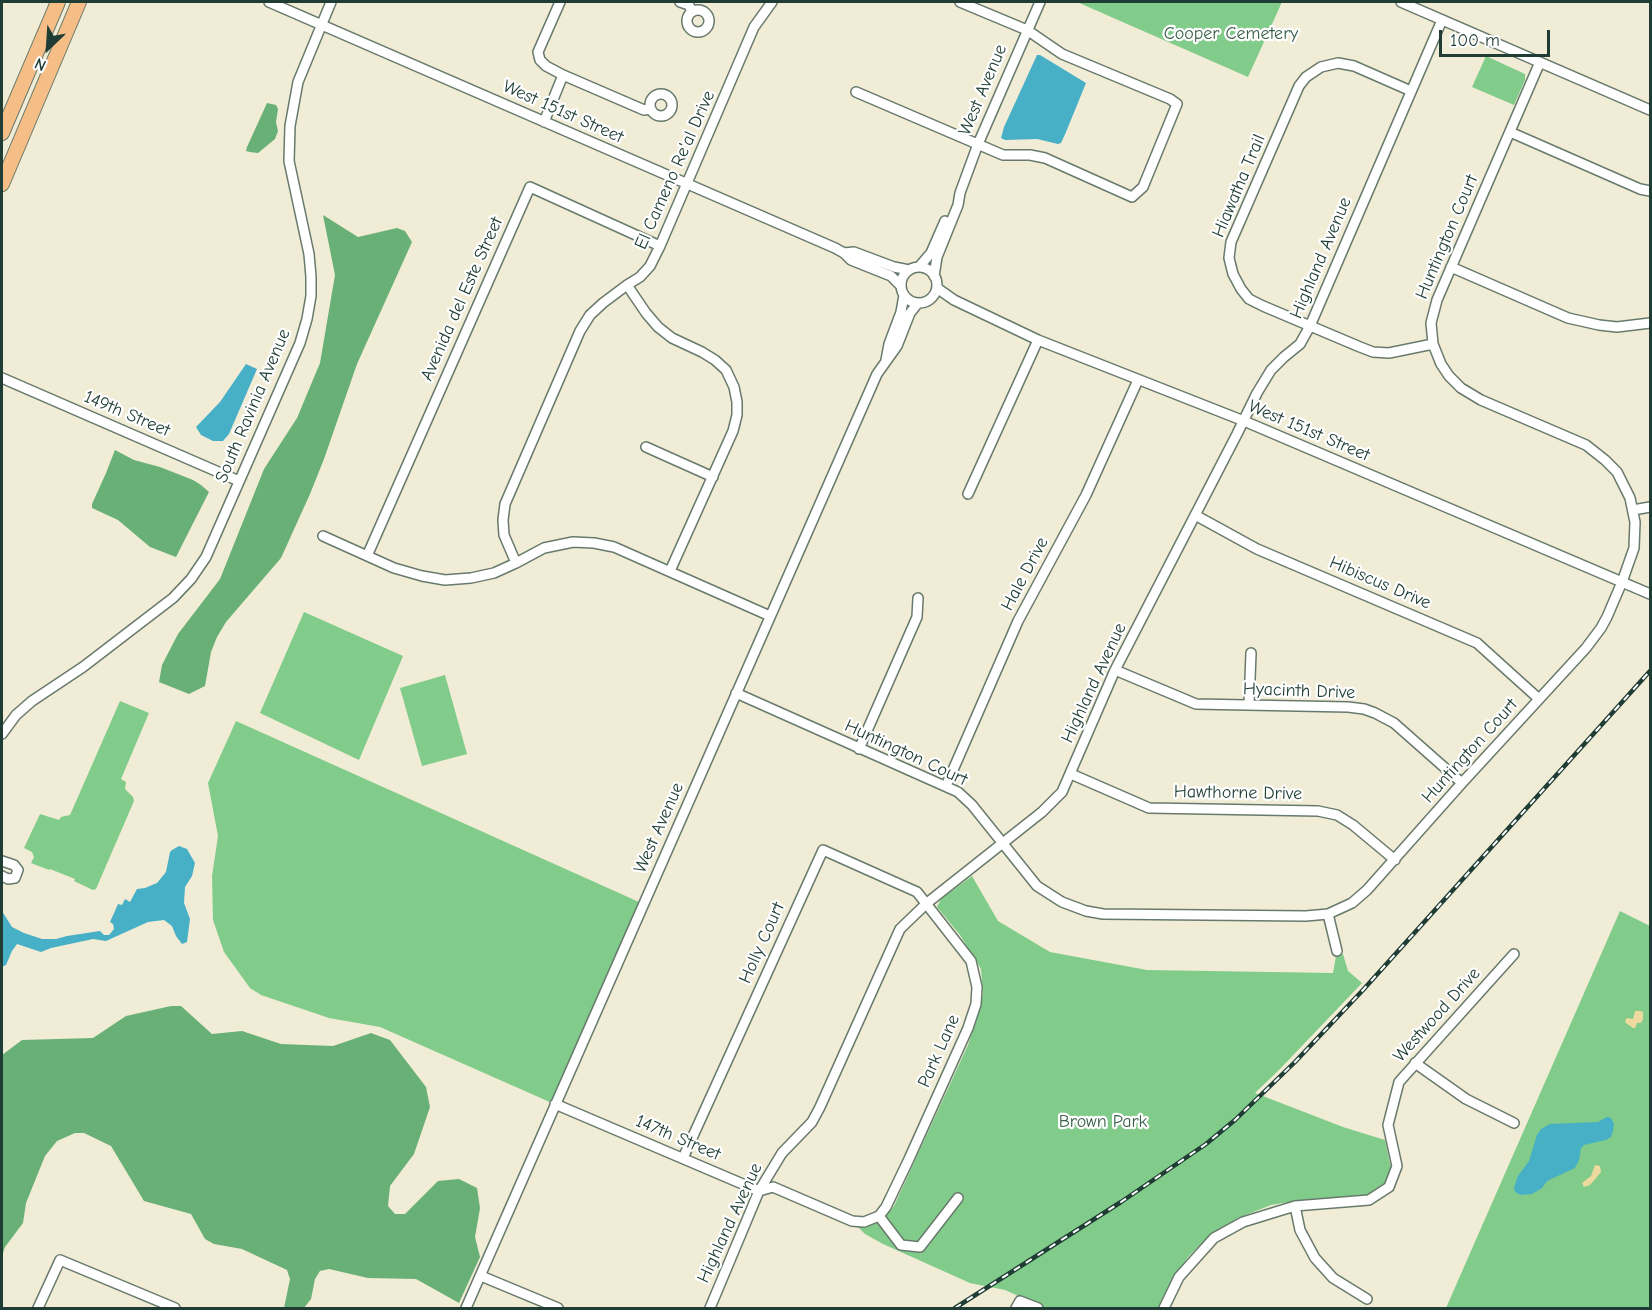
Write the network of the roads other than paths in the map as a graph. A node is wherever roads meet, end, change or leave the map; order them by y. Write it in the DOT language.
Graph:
graph roads {
  1 [pos="58,2"];
  2 [pos="79,2"];
  3 [pos="269,2"];
  4 [pos="331,2"];
  5 [pos="560,2"];
  6 [pos="680,2"];
  7 [pos="772,2"];
  8 [pos="960,2"];
  9 [pos="1040,2"];
  10 [pos="1401,2"];
  11 [pos="692,12"];
  12 [pos="1442,20"];
  13 [pos="321,24"];
  14 [pos="1027,30"];
  15 [pos="1540,62"];
  16 [pos="563,75"];
  17 [pos="1411,91"];
  18 [pos="856,92"];
  19 [pos="651,109"];
  20 [pos="1650,110"];
  21 [pos="5,116"];
  22 [pos="544,122"];
  23 [pos="1510,132"];
  24 [pos="2,133"];
  25 [pos="978,144"];
  26 [pos="2,184"];
  27 [pos="687,184"];
  28 [pos="1650,191"];
  29 [pos="960,192"];
  30 [pos="660,246"];
  31 [pos="844,253"];
  32 [pos="1451,267"];
  33 [pos="914,268"];
  34 [pos="934,276"];
  35 [pos="627,285"];
  36 [pos="937,288"];
  37 [pos="902,290"];
  38 [pos="930,299"];
  39 [pos="954,300"];
  40 [pos="918,303"];
  41 [pos="1650,323"];
  42 [pos="1310,326"];
  43 [pos="1038,340"];
  44 [pos="1433,344"];
  45 [pos="885,363"];
  46 [pos="2,378"];
  47 [pos="1137,380"];
  48 [pos="1244,420"];
  49 [pos="646,447"];
  50 [pos="713,477"];
  51 [pos="239,481"];
  52 [pos="969,494"];
  53 [pos="1650,507"];
  54 [pos="1633,510"];
  55 [pos="1195,515"];
  56 [pos="323,536"];
  57 [pos="367,556"];
  58 [pos="516,563"];
  59 [pos="670,571"];
  60 [pos="1622,582"];
  61 [pos="1650,594"];
  62 [pos="918,598"];
  63 [pos="770,616"];
  64 [pos="1251,652"];
  65 [pos="1115,670"];
  66 [pos="736,693"];
  67 [pos="1539,699"];
  68 [pos="1249,705"];
  69 [pos="2,734"];
  70 [pos="859,749"];
  71 [pos="1071,774"];
  72 [pos="1462,783"];
  73 [pos="946,786"];
  74 [pos="1003,843"];
  75 [pos="1395,860"];
  76 [pos="2,861"];
  77 [pos="2,876"];
  78 [pos="927,903"];
  79 [pos="1328,914"];
  80 [pos="1337,951"];
  81 [pos="1514,954"];
  82 [pos="1415,1064"];
  83 [pos="555,1104"];
  84 [pos="1514,1123"];
  85 [pos="683,1158"];
  86 [pos="759,1191"];
  87 [pos="958,1198"];
  88 [pos="1295,1206"];
  89 [pos="879,1216"];
  90 [pos="481,1275"];
  91 [pos="1367,1299"];
  92 [pos="1018,1305"];
  93 [pos="38,1308"];
  94 [pos="175,1308"];
  95 [pos="466,1308"];
  96 [pos="558,1308"];
  97 [pos="710,1308"];
  98 [pos="1038,1308"];
  99 [pos="1164,1308"];
  1 -- 21 [label="highway"];
  2 -- 26 [label="highway"];
  3 -- 13 [label="street, West 151st Street"];
  4 -- 13 [label="street, South Ravinia Avenue"];
  5 -- 16 [label="street"];
  6 -- 11 [label="street"];
  7 -- 27 [label="street, El Cameno Re'al Drive"];
  8 -- 14 [label="street"];
  9 -- 14 [label="street, West Avenue"];
  10 -- 12 [label="street"];
  12 -- 15 [label="street"];
  12 -- 17 [label="street, Highland Avenue"];
  13 -- 22 [label="street, West 151st Street"];
  13 -- 51 [label="street, South Ravinia Avenue"];
  14 -- 25 [label="street, West Avenue"];
  14 -- 25 [label="street"];
  15 -- 20 [label="street"];
  15 -- 23 [label="street, Huntington Court"];
  16 -- 19 [label="street"];
  16 -- 22 [label="street"];
  17 -- 42 [label="street, Highland Avenue"];
  17 -- 42 [label="street, Hiawatha Trail"];
  18 -- 25 [label="street"];
  21 -- 24 [label="highway"];
  22 -- 27 [label="street, West 151st Street"];
  23 -- 28 [label="street"];
  23 -- 32 [label="street, Huntington Court"];
  25 -- 29 [label="street, West Avenue"];
  27 -- 30 [label="street, El Cameno Re'al Drive"];
  27 -- 31 [label="street, West 151st Street"];
  29 -- 33 [label="street, West Avenue"];
  29 -- 34 [label="street, West Avenue"];
  30 -- 35 [label="street, El Cameno Re'al Drive"];
  30 -- 57 [label="street, Avenida del Este Street"];
  31 -- 33 [label="street, West 151st Street"];
  31 -- 37 [label="street, West 151st Street"];
  32 -- 41 [label="street"];
  32 -- 44 [label="street, Huntington Court"];
  33 -- 34 [label="street"];
  33 -- 37 [label="street"];
  34 -- 36 [label="street"];
  35 -- 50 [label="street"];
  35 -- 58 [label="street, El Cameno Re'al Drive"];
  36 -- 38 [label="street"];
  36 -- 39 [label="street, West 151st Street"];
  37 -- 40 [label="street"];
  37 -- 45 [label="street, West Avenue"];
  38 -- 39 [label="street, West 151st Street"];
  38 -- 40 [label="street"];
  39 -- 43 [label="street, West 151st Street"];
  40 -- 45 [label="street, West Avenue"];
  42 -- 44 [label="street, Hiawatha Trail"];
  42 -- 48 [label="street, Highland Avenue"];
  43 -- 47 [label="street, West 151st Street"];
  43 -- 52 [label="street"];
  44 -- 54 [label="street, Huntington Court"];
  45 -- 63 [label="street, West Avenue"];
  46 -- 51 [label="street, 149th Street"];
  47 -- 48 [label="street, West 151st Street"];
  47 -- 73 [label="street, Hale Drive"];
  48 -- 55 [label="street, Highland Avenue"];
  48 -- 60 [label="street, West 151st Street"];
  49 -- 50 [label="street"];
  50 -- 59 [label="street"];
  51 -- 69 [label="street, South Ravinia Avenue"];
  53 -- 54 [label="street"];
  54 -- 60 [label="street, Huntington Court"];
  55 -- 65 [label="street, Highland Avenue"];
  55 -- 67 [label="street, Hibiscus Drive"];
  56 -- 57 [label="street"];
  57 -- 58 [label="street"];
  58 -- 59 [label="street"];
  59 -- 63 [label="street"];
  60 -- 61 [label="street, West 151st Street"];
  60 -- 67 [label="street, Huntington Court"];
  62 -- 70 [label="street"];
  63 -- 66 [label="street, West Avenue"];
  64 -- 68 [label="street"];
  65 -- 68 [label="street, Hyacinth Drive"];
  65 -- 71 [label="street, Highland Avenue"];
  66 -- 70 [label="street, Huntington Court"];
  66 -- 83 [label="street, West Avenue"];
  67 -- 72 [label="street, Huntington Court"];
  68 -- 72 [label="street, Hyacinth Drive"];
  70 -- 73 [label="street, Huntington Court"];
  71 -- 74 [label="street, Highland Avenue"];
  71 -- 75 [label="street, Hawthorne Drive"];
  72 -- 75 [label="street, Huntington Court"];
  73 -- 74 [label="street, Huntington Court"];
  74 -- 78 [label="street, Highland Avenue"];
  74 -- 79 [label="street, Huntington Court"];
  75 -- 79 [label="street, Huntington Court"];
  76 -- 77 [label="street"];
  78 -- 85 [label="street, Holly Court"];
  78 -- 86 [label="street, Highland Avenue"];
  78 -- 89 [label="street, Park Lane"];
  79 -- 80 [label="street"];
  81 -- 82 [label="street, Westwood Drive"];
  82 -- 84 [label="street"];
  82 -- 88 [label="street, Westwood Drive"];
  83 -- 85 [label="street, 147th Street"];
  83 -- 90 [label="street, West Avenue"];
  85 -- 86 [label="street, 147th Street"];
  86 -- 89 [label="street, 147th Street"];
  86 -- 97 [label="street, Highland Avenue"];
  87 -- 89 [label="street"];
  88 -- 91 [label="street"];
  88 -- 99 [label="street, Westwood Drive"];
  90 -- 95 [label="street, West Avenue"];
  90 -- 96 [label="street"];
  92 -- 98 [label="street"];
  93 -- 94 [label="street"];
}
